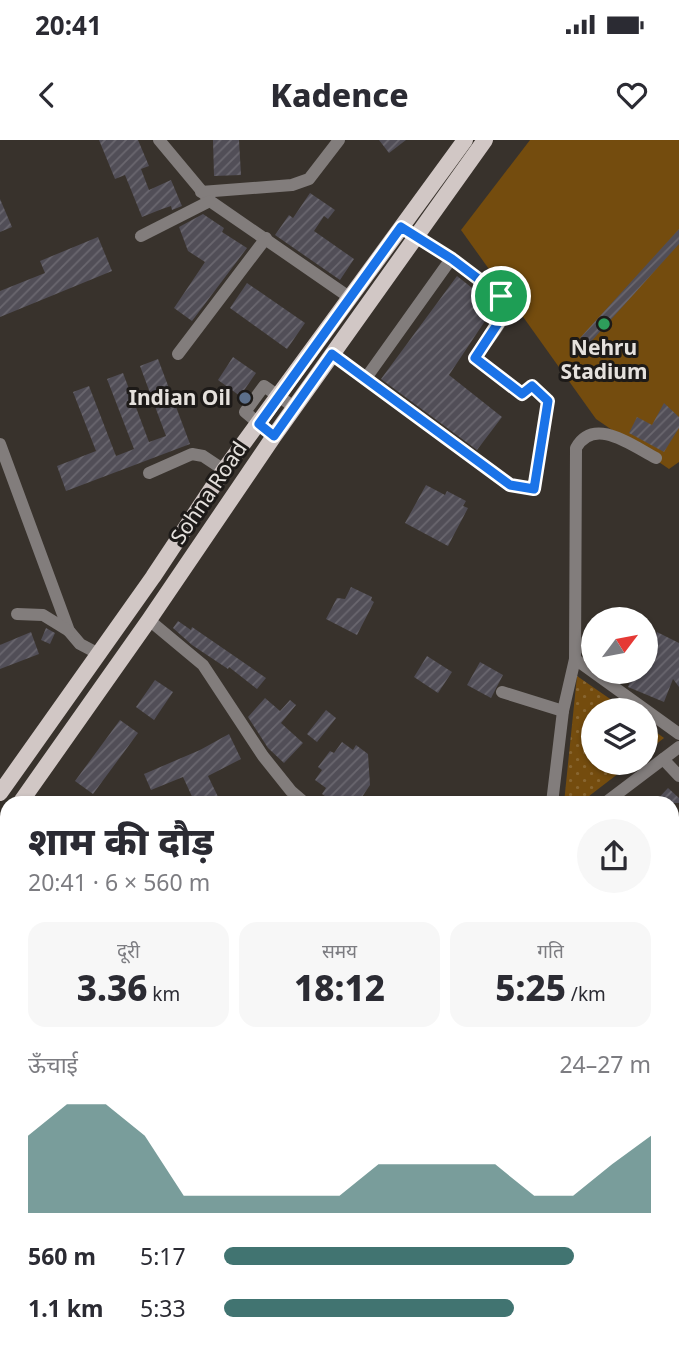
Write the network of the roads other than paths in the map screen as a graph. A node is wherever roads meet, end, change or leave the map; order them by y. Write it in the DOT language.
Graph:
graph roads {
  1 [pos="159,140"];
  2 [pos="339,140"];
  3 [pos="465,140"];
  4 [pos="485,140"];
  5 [pos="206,196"];
  6 [pos="401,227"];
  7 [pos="141,236"];
  8 [pos="416,237"];
  9 [pos="266,238"];
  10 [pos="452,259"];
  11 [pos="349,298"];
  12 [pos="178,354"];
  13 [pos="332,354"];
  14 [pos="366,378"];
  15 [pos="279,396"];
  16 [pos="294,407"];
  17 [pos="259,424"];
  18 [pos="274,436"];
  19 [pos="0,444"];
  20 [pos="656,458"];
  21 [pos="223,470"];
  22 [pos="149,473"];
  23 [pos="17,614"];
  24 [pos="149,620"];
  25 [pos="69,631"];
  26 [pos="99,654"];
  27 [pos="575,659"];
  28 [pos="502,692"];
  29 [pos="563,710"];
  30 [pos="679,734"];
  31 [pos="679,747"];
  32 [pos="663,759"];
  33 [pos="679,776"];
  34 [pos="0,793"];
  35 [pos="25,796"];
  36 [pos="297,796"];
  37 [pos="553,796"];
  38 [pos="615,796"];
  1 -- 5 [label="street"];
  2 -- 5 [label="street"];
  3 -- 6 [label="main road, Sohna Road"];
  4 -- 8 [label="main road, Sohna Road"];
  5 -- 7 [label="street"];
  5 -- 9 [label="street"];
  6 -- 8 [label="main road"];
  6 -- 11 [label="main road, Sohna Road"];
  8 -- 10 [label="street"];
  8 -- 13 [label="main road, Sohna Road"];
  9 -- 11 [label="street"];
  9 -- 12 [label="street"];
  10 -- 14 [label="street"];
  10 -- 14 [label="street"];
  11 -- 15 [label="main road, Sohna Road"];
  13 -- 14 [label="street"];
  13 -- 16 [label="main road, Sohna Road"];
  15 -- 16 [label="street"];
  15 -- 17 [label="main road, Sohna Road"];
  16 -- 18 [label="main road, Sohna Road"];
  17 -- 18 [label="street"];
  17 -- 21 [label="main road, Sohna Road"];
  18 -- 24 [label="main road, Sohna Road"];
  19 -- 25 [label="street"];
  20 -- 27 [label="street"];
  21 -- 22 [label="street"];
  21 -- 26 [label="main road, Sohna Road"];
  23 -- 25 [label="street"];
  24 -- 35 [label="main road, Sohna Road"];
  24 -- 36 [label="street"];
  25 -- 26 [label="street"];
  26 -- 34 [label="main road, Sohna Road"];
  27 -- 29 [label="street"];
  27 -- 30 [label="street"];
  28 -- 29 [label="street"];
  29 -- 37 [label="street"];
  31 -- 32 [label="street"];
  32 -- 33 [label="street"];
  32 -- 38 [label="street"];
}
